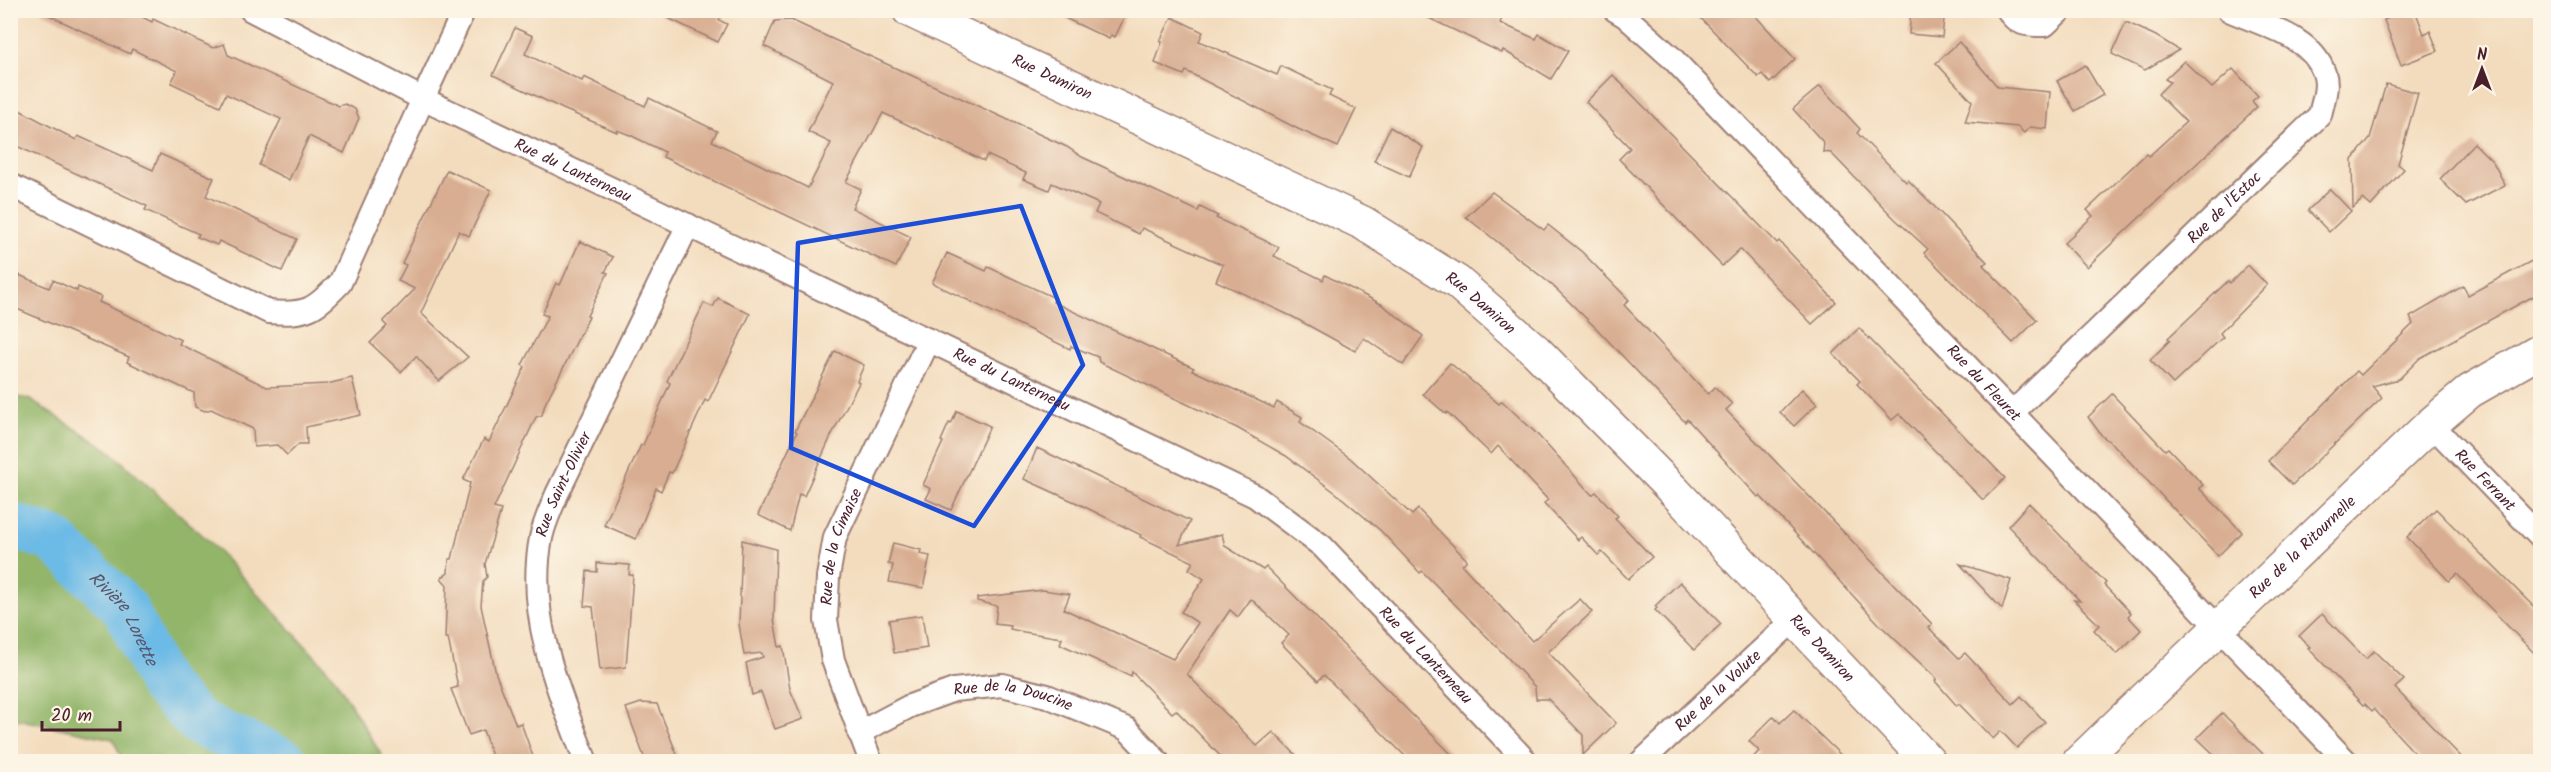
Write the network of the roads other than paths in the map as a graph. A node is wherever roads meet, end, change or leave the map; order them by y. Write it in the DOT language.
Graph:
graph roads {
  1 [pos="251,10"];
  2 [pos="464,10"];
  3 [pos="909,10"];
  4 [pos="1615,10"];
  5 [pos="2008,10"];
  6 [pos="2061,10"];
  7 [pos="2229,10"];
  8 [pos="423,99"];
  9 [pos="10,185"];
  10 [pos="688,225"];
  11 [pos="929,340"];
  12 [pos="2541,351"];
  13 [pos="2013,412"];
  14 [pos="2431,424"];
  15 [pos="2541,537"];
  16 [pos="1794,620"];
  17 [pos="2218,627"];
  18 [pos="859,733"];
  19 [pos="586,762"];
  20 [pos="871,762"];
  21 [pos="1158,762"];
  22 [pos="1527,762"];
  23 [pos="1641,762"];
  24 [pos="1929,762"];
  25 [pos="2079,762"];
  26 [pos="2347,762"];
  1 -- 8 [label="street, Rue du Lanterneau"];
  2 -- 8 [label="street"];
  3 -- 16 [label="street, Rue Damiron"];
  4 -- 13 [label="street, Rue du Fleuret"];
  5 -- 6 [label="street"];
  7 -- 13 [label="street, Rue de l'Estoc"];
  8 -- 9 [label="street"];
  8 -- 10 [label="street, Rue du Lanterneau"];
  10 -- 11 [label="street, Rue du Lanterneau"];
  10 -- 19 [label="street, Rue Saint-Olivier"];
  11 -- 18 [label="street, Rue de la Cimaise"];
  11 -- 22 [label="street, Rue du Lanterneau"];
  12 -- 14 [label="street, Rue de la Ritournelle"];
  13 -- 17 [label="street, Rue du Fleuret"];
  14 -- 15 [label="street, Rue Ferrant"];
  14 -- 17 [label="street, Rue de la Ritournelle"];
  16 -- 23 [label="street, Rue de la Volute"];
  16 -- 24 [label="street, Rue Damiron"];
  17 -- 25 [label="street, Rue de la Ritournelle"];
  17 -- 26 [label="street, Rue du Fleuret"];
  18 -- 20 [label="street, Rue de la Cimaise"];
  18 -- 21 [label="street, Rue de la Doucine"];
}
